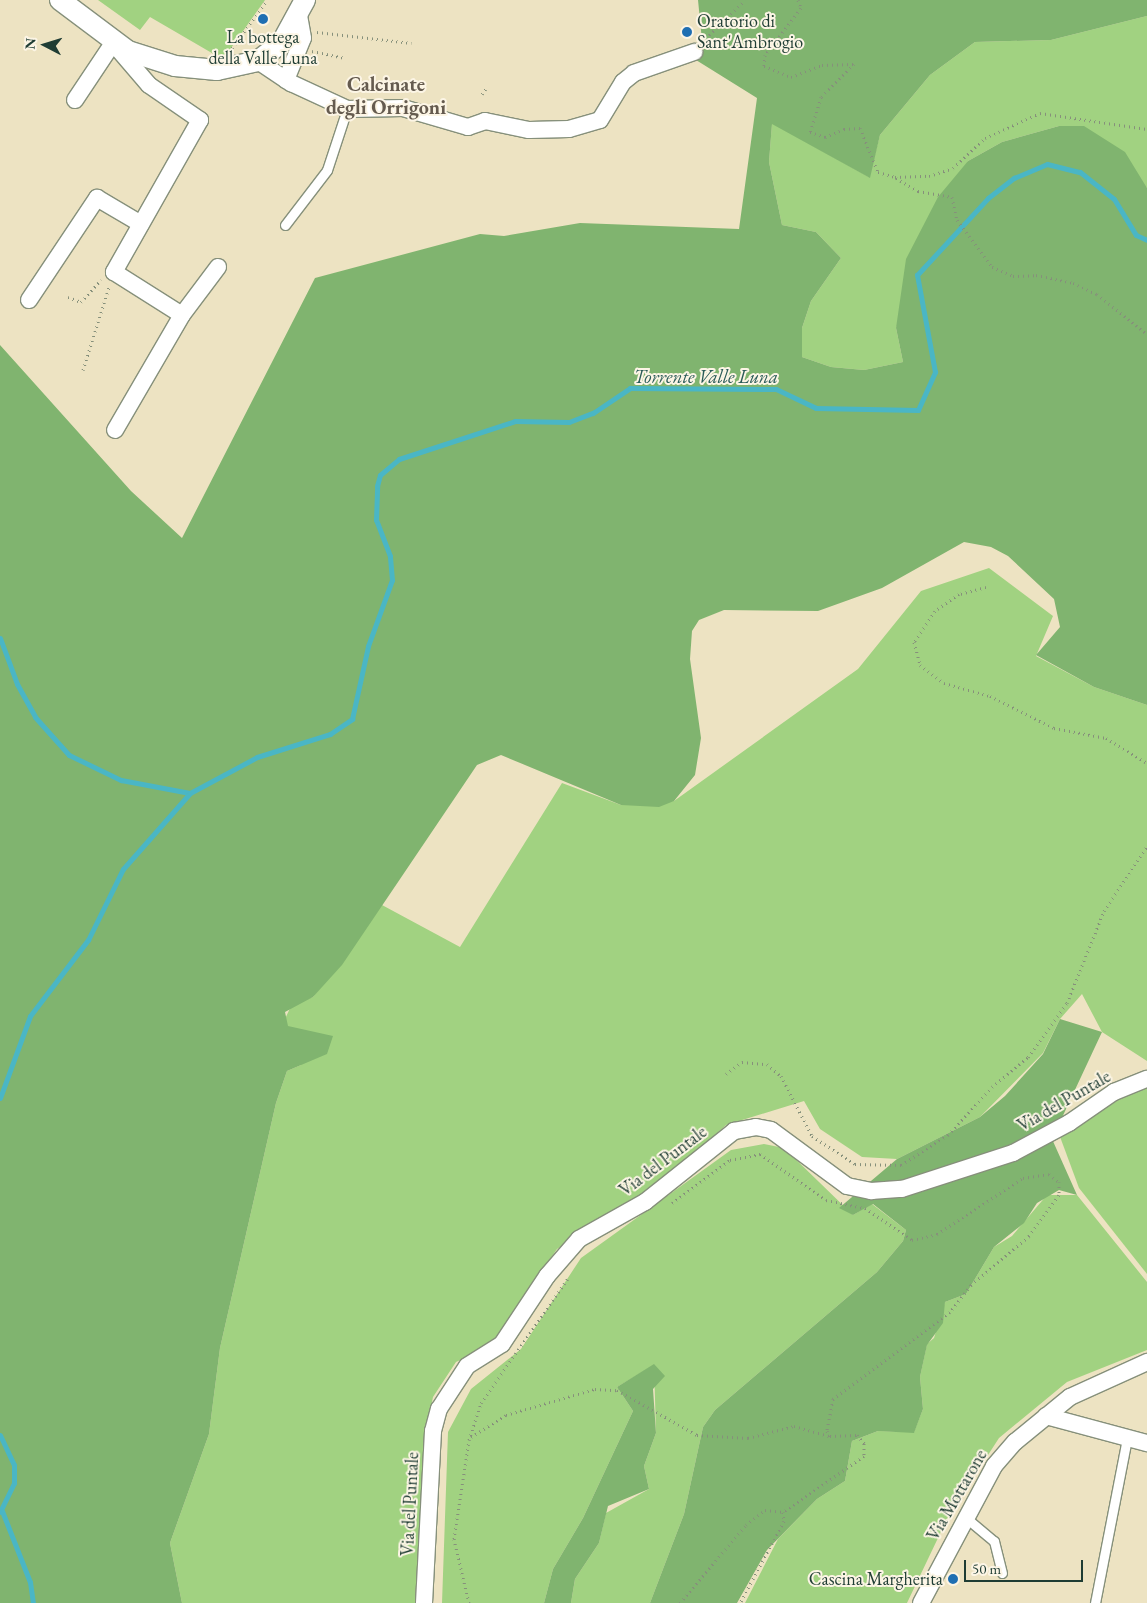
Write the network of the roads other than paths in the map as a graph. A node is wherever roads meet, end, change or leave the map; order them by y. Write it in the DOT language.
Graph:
graph roads {
  1 [pos="60,0"];
  2 [pos="302,8"];
  3 [pos="113,43"];
  4 [pos="694,52"];
  5 [pos="146,58"];
  6 [pos="258,61"];
  7 [pos="286,80"];
  8 [pos="149,85"];
  9 [pos="75,100"];
  10 [pos="347,109"];
  11 [pos="141,224"];
  12 [pos="285,225"];
  13 [pos="218,267"];
  14 [pos="29,300"];
  15 [pos="182,315"];
  16 [pos="115,430"];
  17 [pos="1147,1079"];
  18 [pos="1147,1362"];
  19 [pos="1046,1416"];
  20 [pos="1127,1439"];
  21 [pos="1147,1444"];
  22 [pos="965,1517"];
  23 [pos="1002,1573"];
  24 [pos="424,1603"];
  25 [pos="921,1603"];
  26 [pos="1094,1603"];
  1 -- 3 [label="street"];
  2 -- 6 [label="street"];
  2 -- 7 [label="street"];
  3 -- 5 [label="street"];
  3 -- 8 [label="street"];
  3 -- 9 [label="street"];
  4 -- 10 [label="street"];
  5 -- 6 [label="street"];
  5 -- 8 [label="street"];
  6 -- 7 [label="street"];
  7 -- 10 [label="street"];
  8 -- 11 [label="street"];
  10 -- 12 [label="lane"];
  11 -- 14 [label="street"];
  11 -- 15 [label="street"];
  13 -- 15 [label="street"];
  15 -- 16 [label="street"];
  17 -- 24 [label="street, Via del Puntale"];
  18 -- 19 [label="street, Via Mottarone"];
  19 -- 20 [label="street"];
  19 -- 22 [label="street, Via Mottarone"];
  20 -- 21 [label="street"];
  20 -- 26 [label="lane"];
  22 -- 23 [label="lane"];
  22 -- 25 [label="street, Via Mottarone"];
}
